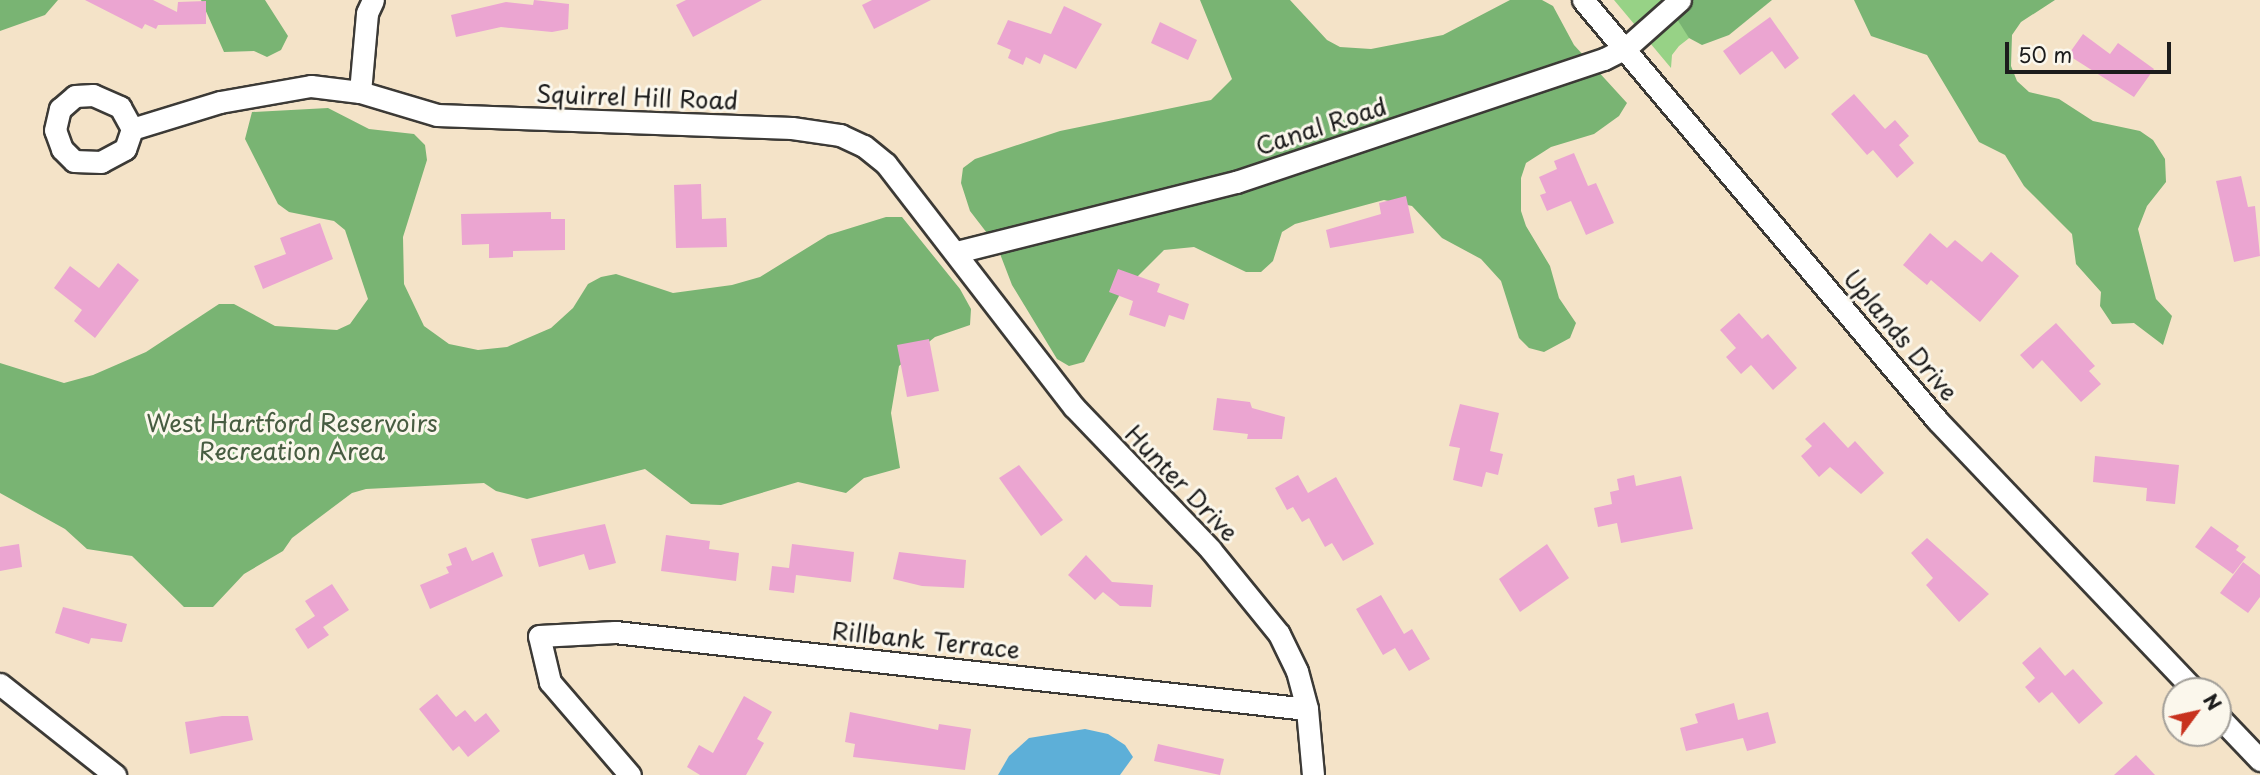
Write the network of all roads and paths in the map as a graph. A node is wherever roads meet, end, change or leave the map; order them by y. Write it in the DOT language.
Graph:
graph roads {
  1 [pos="373,0"];
  2 [pos="1583,0"];
  3 [pos="1679,0"];
  4 [pos="1626,48"];
  5 [pos="360,92"];
  6 [pos="132,129"];
  7 [pos="957,252"];
  8 [pos="2182,677"];
  9 [pos="0,684"];
  10 [pos="1307,709"];
  11 [pos="2232,731"];
  12 [pos="2260,760"];
  13 [pos="115,775"];
  14 [pos="630,775"];
  15 [pos="1313,775"];
  1 -- 5 [label="street"];
  2 -- 4 [label="street, Uplands Drive"];
  3 -- 4 [label="street, Canal Road"];
  4 -- 7 [label="street, Canal Road"];
  4 -- 8 [label="street, Uplands Drive"];
  5 -- 6 [label="street, Squirrel Hill Road"];
  5 -- 7 [label="street, Squirrel Hill Road"];
  7 -- 10 [label="street, Hunter Drive"];
  9 -- 13 [label="street"];
  10 -- 14 [label="street, Rillbank Terrace"];
  10 -- 15 [label="street, Hunter Drive"];
  11 -- 12 [label="street"];
}
